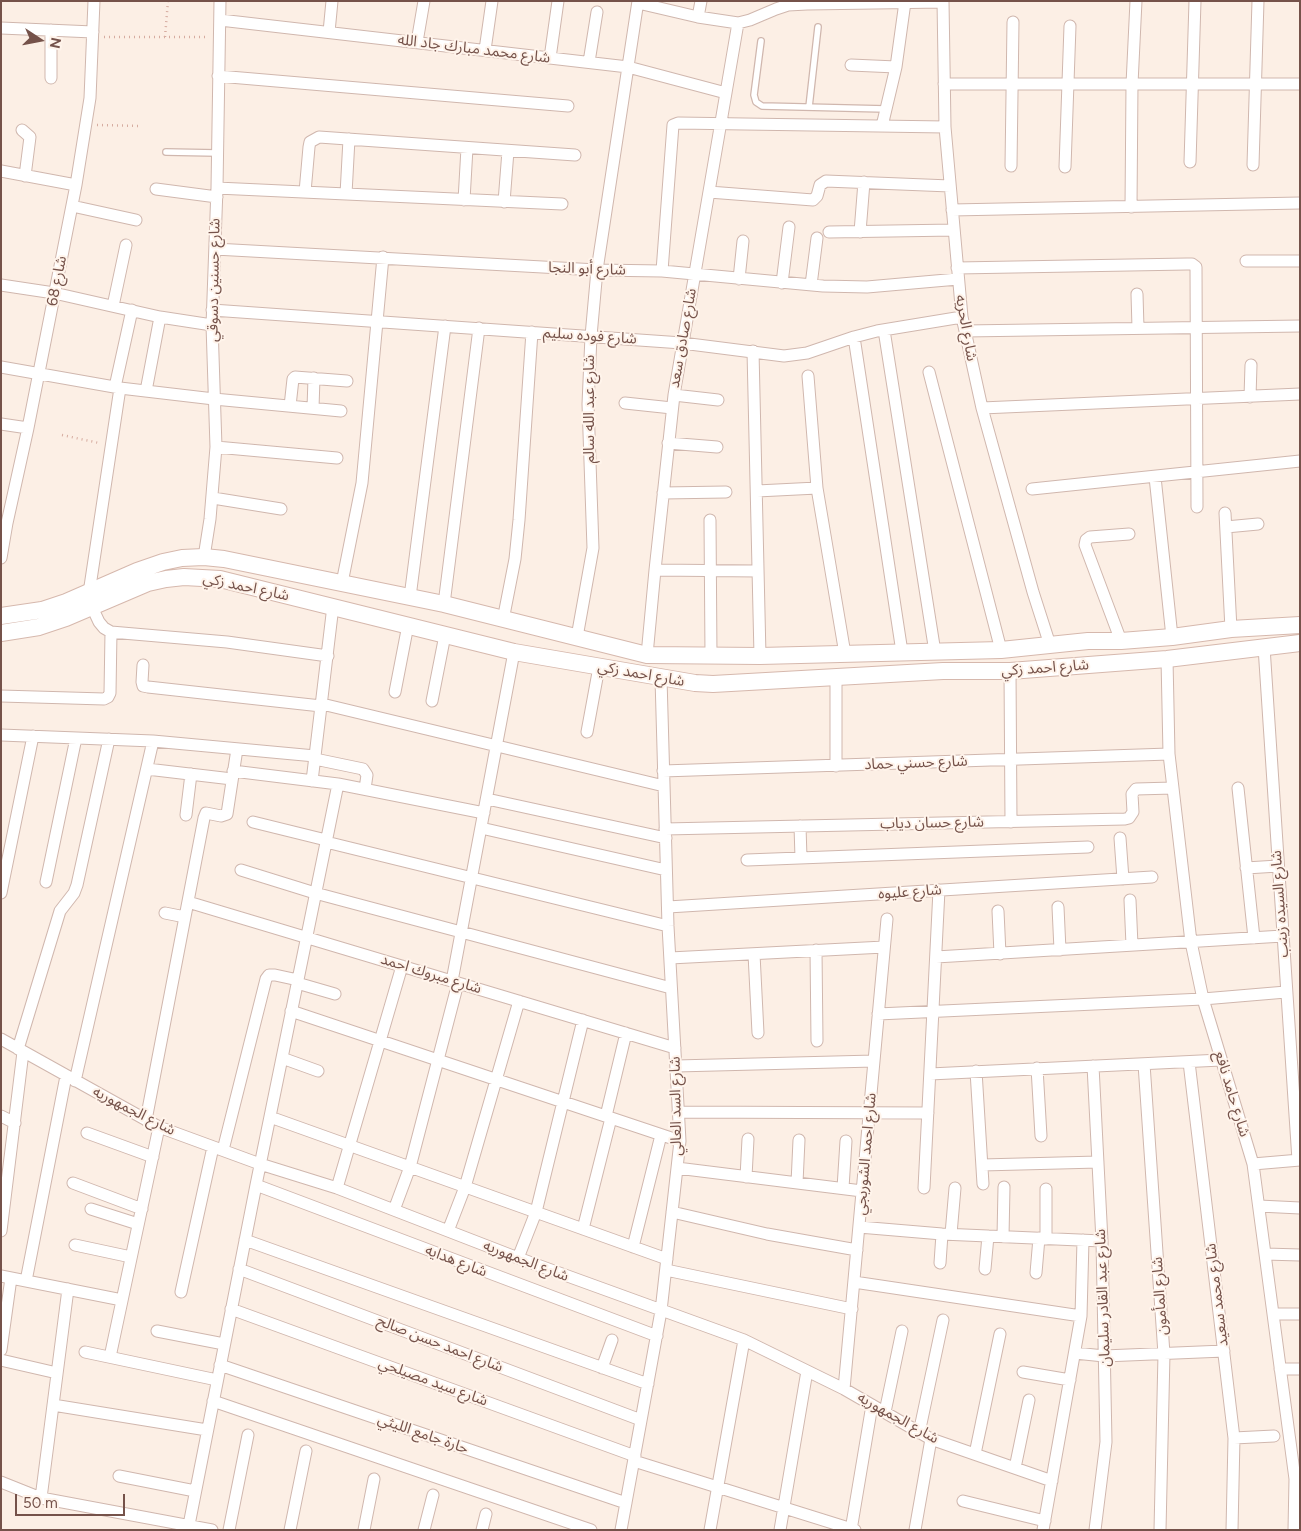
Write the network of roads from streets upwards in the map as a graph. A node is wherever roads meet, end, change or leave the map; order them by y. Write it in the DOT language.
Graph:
graph roads {
  1 [pos="94,1"];
  2 [pos="220,1"];
  3 [pos="332,1"];
  4 [pos="424,1"];
  5 [pos="492,1"];
  6 [pos="558,1"];
  7 [pos="702,1"];
  8 [pos="1136,1"];
  9 [pos="1195,1"];
  10 [pos="1258,1"];
  11 [pos="638,2"];
  12 [pos="906,2"];
  13 [pos="943,2"];
  14 [pos="776,5"];
  15 [pos="597,12"];
  16 [pos="698,17"];
  17 [pos="220,20"];
  18 [pos="1013,22"];
  19 [pos="738,23"];
  20 [pos="1070,26"];
  21 [pos="1,28"];
  22 [pos="51,30"];
  23 [pos="329,32"];
  24 [pos="93,34"];
  25 [pos="416,42"];
  26 [pos="485,50"];
  27 [pos="550,58"];
  28 [pos="589,62"];
  29 [pos="851,65"];
  30 [pos="628,67"];
  31 [pos="896,67"];
  32 [pos="218,76"];
  33 [pos="51,78"];
  34 [pos="944,84"];
  35 [pos="1012,84"];
  36 [pos="1068,84"];
  37 [pos="1132,84"];
  38 [pos="1192,84"];
  39 [pos="1255,84"];
  40 [pos="1300,84"];
  41 [pos="726,93"];
  42 [pos="568,106"];
  43 [pos="721,124"];
  44 [pos="882,126"];
  45 [pos="945,127"];
  46 [pos="22,130"];
  47 [pos="349,139"];
  48 [pos="468,148"];
  49 [pos="508,151"];
  50 [pos="576,155"];
  51 [pos="1190,162"];
  52 [pos="1253,164"];
  53 [pos="1011,166"];
  54 [pos="1065,167"];
  55 [pos="1,171"];
  56 [pos="25,176"];
  57 [pos="864,182"];
  58 [pos="76,186"];
  59 [pos="950,186"];
  60 [pos="156,189"];
  61 [pos="217,192"];
  62 [pos="305,192"];
  63 [pos="710,192"];
  64 [pos="346,194"];
  65 [pos="464,200"];
  66 [pos="504,202"];
  67 [pos="1300,203"];
  68 [pos="562,204"];
  69 [pos="72,206"];
  70 [pos="1131,206"];
  71 [pos="952,210"];
  72 [pos="136,220"];
  73 [pos="789,227"];
  74 [pos="954,230"];
  75 [pos="829,232"];
  76 [pos="860,232"];
  77 [pos="817,238"];
  78 [pos="743,241"];
  79 [pos="126,245"];
  80 [pos="215,249"];
  81 [pos="383,257"];
  82 [pos="1246,261"];
  83 [pos="1300,261"];
  84 [pos="597,270"];
  85 [pos="662,271"];
  86 [pos="695,273"];
  87 [pos="958,274"];
  88 [pos="739,279"];
  89 [pos="782,283"];
  90 [pos="1,285"];
  91 [pos="811,285"];
  92 [pos="54,293"];
  93 [pos="1138,294"];
  94 [pos="113,306"];
  95 [pos="132,310"];
  96 [pos="212,310"];
  97 [pos="160,317"];
  98 [pos="962,317"];
  99 [pos="377,321"];
  100 [pos="212,326"];
  101 [pos="445,326"];
  102 [pos="1300,326"];
  103 [pos="1196,327"];
  104 [pos="479,328"];
  105 [pos="1138,328"];
  106 [pos="884,330"];
  107 [pos="965,331"];
  108 [pos="532,332"];
  109 [pos="591,336"];
  110 [pos="854,337"];
  111 [pos="682,343"];
  112 [pos="753,351"];
  113 [pos="1251,365"];
  114 [pos="1,368"];
  115 [pos="929,372"];
  116 [pos="38,374"];
  117 [pos="808,376"];
  118 [pos="314,378"];
  119 [pos="347,381"];
  120 [pos="118,387"];
  121 [pos="146,391"];
  122 [pos="1300,394"];
  123 [pos="674,395"];
  124 [pos="1250,397"];
  125 [pos="214,399"];
  126 [pos="1196,399"];
  127 [pos="718,400"];
  128 [pos="625,403"];
  129 [pos="290,406"];
  130 [pos="313,408"];
  131 [pos="672,408"];
  132 [pos="982,408"];
  133 [pos="341,411"];
  134 [pos="1,424"];
  135 [pos="28,428"];
  136 [pos="668,443"];
  137 [pos="716,446"];
  138 [pos="216,447"];
  139 [pos="337,458"];
  140 [pos="1300,460"];
  141 [pos="1196,473"];
  142 [pos="1155,476"];
  143 [pos="817,488"];
  144 [pos="1032,490"];
  145 [pos="757,491"];
  146 [pos="726,492"];
  147 [pos="663,493"];
  148 [pos="213,498"];
  149 [pos="1197,507"];
  150 [pos="281,509"];
  151 [pos="1225,513"];
  152 [pos="710,520"];
  153 [pos="4,522"];
  154 [pos="1258,524"];
  155 [pos="1226,526"];
  156 [pos="1129,534"];
  157 [pos="204,557"];
  158 [pos="1,558"];
  159 [pos="654,570"];
  160 [pos="709,570"];
  161 [pos="758,571"];
  162 [pos="342,584"];
  163 [pos="97,597"];
  164 [pos="410,597"];
  165 [pos="444,604"];
  166 [pos="334,606"];
  167 [pos="1,616"];
  168 [pos="503,620"];
  169 [pos="1300,625"];
  170 [pos="408,626"];
  171 [pos="1231,629"];
  172 [pos="112,632"];
  173 [pos="1,633"];
  174 [pos="445,635"];
  175 [pos="577,637"];
  176 [pos="1172,637"];
  177 [pos="1088,641"];
  178 [pos="1121,641"];
  179 [pos="1300,643"];
  180 [pos="1050,645"];
  181 [pos="1264,647"];
  182 [pos="1001,650"];
  183 [pos="514,652"];
  184 [pos="902,652"];
  185 [pos="935,652"];
  186 [pos="845,654"];
  187 [pos="648,655"];
  188 [pos="328,656"];
  189 [pos="711,656"];
  190 [pos="760,656"];
  191 [pos="1167,659"];
  192 [pos="143,665"];
  193 [pos="1090,665"];
  194 [pos="599,667"];
  195 [pos="1010,671"];
  196 [pos="836,676"];
  197 [pos="661,678"];
  198 [pos="395,692"];
  199 [pos="1,696"];
  200 [pos="432,701"];
  201 [pos="321,705"];
  202 [pos="587,732"];
  203 [pos="1,735"];
  204 [pos="33,736"];
  205 [pos="76,738"];
  206 [pos="109,739"];
  207 [pos="153,741"];
  208 [pos="497,746"];
  209 [pos="237,749"];
  210 [pos="1169,754"];
  211 [pos="315,757"];
  212 [pos="1010,759"];
  213 [pos="836,766"];
  214 [pos="146,769"];
  215 [pos="663,772"];
  216 [pos="191,774"];
  217 [pos="233,775"];
  218 [pos="312,781"];
  219 [pos="338,784"];
  220 [pos="664,786"];
  221 [pos="1173,788"];
  222 [pos="1238,788"];
  223 [pos="365,789"];
  224 [pos="486,799"];
  225 [pos="484,813"];
  226 [pos="186,815"];
  227 [pos="253,822"];
  228 [pos="1011,822"];
  229 [pos="800,826"];
  230 [pos="481,828"];
  231 [pos="665,834"];
  232 [pos="1120,838"];
  233 [pos="326,841"];
  234 [pos="1088,847"];
  235 [pos="802,858"];
  236 [pos="747,860"];
  237 [pos="1278,866"];
  238 [pos="1246,868"];
  239 [pos="241,870"];
  240 [pos="666,870"];
  241 [pos="1152,877"];
  242 [pos="472,878"];
  243 [pos="1123,878"];
  244 [pos="46,882"];
  245 [pos="939,890"];
  246 [pos="1,892"];
  247 [pos="316,893"];
  248 [pos="1130,900"];
  249 [pos="188,902"];
  250 [pos="668,907"];
  251 [pos="1058,907"];
  252 [pos="998,911"];
  253 [pos="165,913"];
  254 [pos="185,918"];
  255 [pos="887,919"];
  256 [pos="668,926"];
  257 [pos="462,932"];
  258 [pos="1282,936"];
  259 [pos="306,937"];
  260 [pos="1254,938"];
  261 [pos="1191,942"];
  262 [pos="1132,945"];
  263 [pos="884,947"];
  264 [pos="816,950"];
  265 [pos="1060,950"];
  266 [pos="754,954"];
  267 [pos="1000,954"];
  268 [pos="670,958"];
  269 [pos="936,958"];
  270 [pos="402,966"];
  271 [pos="297,982"];
  272 [pos="455,982"];
  273 [pos="672,988"];
  274 [pos="1286,992"];
  275 [pos="335,994"];
  276 [pos="1203,999"];
  277 [pos="519,1001"];
  278 [pos="1300,1007"];
  279 [pos="1288,1008"];
  280 [pos="291,1011"];
  281 [pos="933,1012"];
  282 [pos="878,1014"];
  283 [pos="583,1020"];
  284 [pos="626,1033"];
  285 [pos="758,1033"];
  286 [pos="1,1039"];
  287 [pos="380,1041"];
  288 [pos="817,1041"];
  289 [pos="675,1048"];
  290 [pos="21,1050"];
  291 [pos="282,1058"];
  292 [pos="438,1060"];
  293 [pos="874,1060"];
  294 [pos="1221,1060"];
  295 [pos="1189,1062"];
  296 [pos="1144,1064"];
  297 [pos="676,1066"];
  298 [pos="1093,1066"];
  299 [pos="1037,1068"];
  300 [pos="318,1071"];
  301 [pos="976,1071"];
  302 [pos="930,1074"];
  303 [pos="70,1079"];
  304 [pos="497,1080"];
  305 [pos="563,1102"];
  306 [pos="678,1112"];
  307 [pos="869,1113"];
  308 [pos="928,1113"];
  309 [pos="1,1116"];
  310 [pos="270,1117"];
  311 [pos="609,1117"];
  312 [pos="146,1120"];
  313 [pos="15,1123"];
  314 [pos="160,1127"];
  315 [pos="87,1133"];
  316 [pos="662,1135"];
  317 [pos="1041,1136"];
  318 [pos="748,1140"];
  319 [pos="800,1140"];
  320 [pos="680,1141"];
  321 [pos="846,1141"];
  322 [pos="350,1145"];
  323 [pos="218,1148"];
  324 [pos="153,1157"];
  325 [pos="1299,1160"];
  326 [pos="1098,1162"];
  327 [pos="260,1164"];
  328 [pos="1253,1164"];
  329 [pos="982,1165"];
  330 [pos="410,1167"];
  331 [pos="677,1168"];
  332 [pos="746,1177"];
  333 [pos="73,1183"];
  334 [pos="796,1183"];
  335 [pos="983,1184"];
  336 [pos="256,1185"];
  337 [pos="465,1187"];
  338 [pos="1004,1187"];
  339 [pos="337,1188"];
  340 [pos="843,1188"];
  341 [pos="924,1188"];
  342 [pos="955,1188"];
  343 [pos="1046,1189"];
  344 [pos="862,1191"];
  345 [pos="1259,1206"];
  346 [pos="1300,1208"];
  347 [pos="91,1209"];
  348 [pos="142,1209"];
  349 [pos="394,1210"];
  350 [pos="536,1212"];
  351 [pos="672,1212"];
  352 [pos="138,1224"];
  353 [pos="859,1227"];
  354 [pos="583,1229"];
  355 [pos="1,1231"];
  356 [pos="448,1231"];
  357 [pos="947,1234"];
  358 [pos="988,1236"];
  359 [pos="1003,1237"];
  360 [pos="1042,1238"];
  361 [pos="245,1240"];
  362 [pos="1083,1240"];
  363 [pos="1102,1241"];
  364 [pos="75,1245"];
  365 [pos="632,1247"];
  366 [pos="857,1250"];
  367 [pos="1265,1254"];
  368 [pos="1300,1255"];
  369 [pos="131,1257"];
  370 [pos="518,1258"];
  371 [pos="940,1263"];
  372 [pos="666,1264"];
  373 [pos="239,1269"];
  374 [pos="985,1269"];
  375 [pos="1036,1273"];
  376 [pos="6,1277"];
  377 [pos="26,1281"];
  378 [pos="854,1282"];
  379 [pos="68,1289"];
  380 [pos="181,1292"];
  381 [pos="122,1300"];
  382 [pos="231,1309"];
  383 [pos="852,1309"];
  384 [pos="661,1311"];
  385 [pos="1273,1314"];
  386 [pos="1300,1314"];
  387 [pos="1081,1316"];
  388 [pos="943,1320"];
  389 [pos="902,1330"];
  390 [pos="157,1331"];
  391 [pos="1000,1334"];
  392 [pos="657,1336"];
  393 [pos="612,1340"];
  394 [pos="744,1340"];
  395 [pos="224,1344"];
  396 [pos="1,1350"];
  397 [pos="1224,1351"];
  398 [pos="85,1352"];
  399 [pos="1075,1354"];
  400 [pos="1164,1354"];
  401 [pos="1104,1356"];
  402 [pos="110,1357"];
  403 [pos="1,1360"];
  404 [pos="220,1365"];
  405 [pos="602,1368"];
  406 [pos="1280,1369"];
  407 [pos="1300,1369"];
  408 [pos="807,1372"];
  409 [pos="1023,1372"];
  410 [pos="57,1374"];
  411 [pos="217,1380"];
  412 [pos="1070,1380"];
  413 [pos="648,1384"];
  414 [pos="844,1388"];
  415 [pos="1029,1400"];
  416 [pos="213,1401"];
  417 [pos="53,1405"];
  418 [pos="872,1405"];
  419 [pos="885,1412"];
  420 [pos="641,1420"];
  421 [pos="1287,1420"];
  422 [pos="1300,1421"];
  423 [pos="207,1430"];
  424 [pos="919,1432"];
  425 [pos="248,1435"];
  426 [pos="1274,1436"];
  427 [pos="1234,1438"];
  428 [pos="931,1439"];
  429 [pos="306,1451"];
  430 [pos="975,1454"];
  431 [pos="634,1459"];
  432 [pos="1015,1468"];
  433 [pos="119,1476"];
  434 [pos="374,1479"];
  435 [pos="1297,1479"];
  436 [pos="1052,1480"];
  437 [pos="1,1482"];
  438 [pos="718,1488"];
  439 [pos="195,1491"];
  440 [pos="433,1494"];
  441 [pos="41,1498"];
  442 [pos="963,1501"];
  443 [pos="626,1503"];
  444 [pos="784,1508"];
  445 [pos="486,1514"];
  446 [pos="1044,1525"];
  447 [pos="188,1528"];
  448 [pos="853,1529"];
  449 [pos="212,1530"];
  450 [pos="229,1530"];
  451 [pos="290,1530"];
  452 [pos="364,1530"];
  453 [pos="424,1530"];
  454 [pos="482,1530"];
  455 [pos="591,1530"];
  456 [pos="621,1530"];
  457 [pos="710,1530"];
  458 [pos="780,1530"];
  459 [pos="915,1530"];
  460 [pos="1095,1530"];
  461 [pos="1160,1530"];
  462 [pos="1232,1530"];
  463 [pos="1294,1530"];
  1 -- 24 [label="street, شارع 68"];
  2 -- 17 [label="street, شارع حسنين دسوقي"];
  3 -- 23 [label="street"];
  4 -- 25 [label="street"];
  5 -- 26 [label="street"];
  6 -- 27 [label="street"];
  7 -- 16 [label="street"];
  8 -- 37 [label="street"];
  9 -- 38 [label="street"];
  10 -- 39 [label="street"];
  11 -- 16 [label="street"];
  11 -- 30 [label="street, شارع عبد الله سالم"];
  12 -- 13 [label="street"];
  12 -- 14 [label="street"];
  12 -- 31 [label="street"];
  13 -- 34 [label="street, شارع الحريه"];
  14 -- 19 [label="street"];
  15 -- 28 [label="street"];
  16 -- 19 [label="street"];
  17 -- 23 [label="street, شارع محمد مبارك جاد الله"];
  17 -- 32 [label="street, شارع حسنين دسوقي"];
  18 -- 35 [label="street"];
  19 -- 41 [label="street, شارع صادق سعد"];
  20 -- 36 [label="street"];
  21 -- 22 [label="street"];
  22 -- 24 [label="street"];
  22 -- 33 [label="street"];
  23 -- 25 [label="street, شارع محمد مبارك جاد الله"];
  24 -- 58 [label="street, شارع 68"];
  25 -- 26 [label="street, شارع محمد مبارك جاد الله"];
  26 -- 27 [label="street, شارع محمد مبارك جاد الله"];
  27 -- 28 [label="street, شارع محمد مبارك جاد الله"];
  28 -- 30 [label="street, شارع محمد مبارك جاد الله"];
  29 -- 31 [label="street"];
  30 -- 41 [label="street, شارع محمد مبارك جاد الله"];
  30 -- 84 [label="street, شارع عبد الله سالم"];
  31 -- 44 [label="street"];
  32 -- 42 [label="street"];
  32 -- 61 [label="street, شارع حسنين دسوقي"];
  34 -- 35 [label="street"];
  34 -- 45 [label="street, شارع الحريه"];
  35 -- 36 [label="street"];
  35 -- 53 [label="street"];
  36 -- 37 [label="street"];
  36 -- 54 [label="street"];
  37 -- 38 [label="street"];
  37 -- 70 [label="street"];
  38 -- 39 [label="street"];
  38 -- 51 [label="street"];
  39 -- 40 [label="street"];
  39 -- 52 [label="street"];
  41 -- 43 [label="street, شارع صادق سعد"];
  43 -- 44 [label="street"];
  43 -- 63 [label="street, شارع صادق سعد"];
  43 -- 85 [label="street"];
  44 -- 45 [label="street"];
  45 -- 59 [label="street, شارع الحريه"];
  46 -- 56 [label="street"];
  47 -- 48 [label="street"];
  47 -- 62 [label="street"];
  47 -- 64 [label="street"];
  48 -- 49 [label="street"];
  48 -- 65 [label="street"];
  49 -- 50 [label="street"];
  49 -- 66 [label="street"];
  55 -- 56 [label="street"];
  56 -- 58 [label="street"];
  57 -- 59 [label="street"];
  57 -- 63 [label="street"];
  57 -- 76 [label="street"];
  58 -- 69 [label="street, شارع 68"];
  59 -- 71 [label="street, شارع الحريه"];
  60 -- 61 [label="street"];
  61 -- 62 [label="street"];
  61 -- 80 [label="street, شارع حسنين دسوقي"];
  62 -- 64 [label="street"];
  63 -- 86 [label="street, شارع صادق سعد"];
  64 -- 65 [label="street"];
  65 -- 66 [label="street"];
  66 -- 68 [label="street"];
  67 -- 70 [label="street"];
  69 -- 72 [label="street"];
  69 -- 92 [label="street, شارع 68"];
  70 -- 71 [label="street"];
  71 -- 74 [label="street, شارع الحريه"];
  73 -- 89 [label="street"];
  74 -- 76 [label="street"];
  74 -- 87 [label="street, شارع الحريه"];
  75 -- 76 [label="street"];
  77 -- 91 [label="street"];
  78 -- 88 [label="street"];
  79 -- 94 [label="street"];
  80 -- 81 [label="street, شارع أبو النجا"];
  80 -- 96 [label="street, شارع حسنين دسوقي"];
  81 -- 84 [label="street, شارع أبو النجا"];
  81 -- 99 [label="street"];
  82 -- 83 [label="street"];
  84 -- 85 [label="street, شارع أبو النجا"];
  84 -- 109 [label="street, شارع عبد الله سالم"];
  85 -- 86 [label="street, شارع أبو النجا"];
  86 -- 88 [label="street, شارع أبو النجا"];
  86 -- 111 [label="street, شارع صادق سعد"];
  87 -- 91 [label="street, شارع أبو النجا"];
  87 -- 98 [label="street, شارع الحريه"];
  87 -- 103 [label="street, شارع أبو النجا"];
  88 -- 89 [label="street, شارع أبو النجا"];
  89 -- 91 [label="street, شارع أبو النجا"];
  90 -- 92 [label="street"];
  92 -- 94 [label="street"];
  92 -- 116 [label="street, شارع 68"];
  93 -- 105 [label="street"];
  94 -- 95 [label="street"];
  95 -- 97 [label="street"];
  95 -- 120 [label="street"];
  96 -- 99 [label="street, شارع فوده سليم"];
  96 -- 100 [label="street, شارع حسنين دسوقي"];
  97 -- 100 [label="street"];
  97 -- 121 [label="street"];
  98 -- 106 [label="street, شارع فوده سليم"];
  98 -- 107 [label="street, شارع الحريه"];
  99 -- 101 [label="street, شارع فوده سليم"];
  99 -- 162 [label="street"];
  100 -- 125 [label="street, شارع حسنين دسوقي"];
  101 -- 104 [label="street, شارع فوده سليم"];
  101 -- 164 [label="street"];
  102 -- 103 [label="street"];
  103 -- 105 [label="street"];
  103 -- 126 [label="street"];
  104 -- 108 [label="street, شارع فوده سليم"];
  104 -- 165 [label="street"];
  105 -- 107 [label="street"];
  106 -- 110 [label="street, شارع فوده سليم"];
  106 -- 185 [label="street"];
  107 -- 132 [label="street, شارع الحريه"];
  108 -- 109 [label="street, شارع فوده سليم"];
  108 -- 168 [label="street"];
  109 -- 111 [label="street, شارع فوده سليم"];
  109 -- 175 [label="street, شارع عبد الله سالم"];
  110 -- 112 [label="street, شارع فوده سليم"];
  110 -- 184 [label="street"];
  111 -- 112 [label="street, شارع فوده سليم"];
  111 -- 123 [label="street, شارع صادق سعد"];
  112 -- 145 [label="street"];
  113 -- 124 [label="street"];
  114 -- 116 [label="street"];
  115 -- 182 [label="street"];
  116 -- 120 [label="street"];
  116 -- 135 [label="street, شارع 68"];
  117 -- 143 [label="street"];
  118 -- 119 [label="street"];
  118 -- 129 [label="street"];
  118 -- 130 [label="street"];
  120 -- 121 [label="street"];
  120 -- 163 [label="street"];
  121 -- 125 [label="street"];
  122 -- 124 [label="street"];
  123 -- 127 [label="street"];
  123 -- 131 [label="street, شارع صادق سعد"];
  124 -- 126 [label="street"];
  125 -- 129 [label="street"];
  125 -- 138 [label="street, شارع حسنين دسوقي"];
  126 -- 132 [label="street"];
  126 -- 141 [label="street"];
  128 -- 131 [label="street"];
  129 -- 130 [label="street"];
  130 -- 133 [label="street"];
  131 -- 136 [label="street, شارع صادق سعد"];
  132 -- 180 [label="street, شارع الحريه"];
  134 -- 135 [label="street"];
  135 -- 153 [label="street, شارع 68"];
  136 -- 137 [label="street"];
  136 -- 147 [label="street, شارع صادق سعد"];
  138 -- 139 [label="street"];
  138 -- 148 [label="street, شارع حسنين دسوقي"];
  140 -- 141 [label="street"];
  141 -- 142 [label="street"];
  141 -- 149 [label="street"];
  142 -- 144 [label="street"];
  142 -- 176 [label="street"];
  143 -- 145 [label="street"];
  143 -- 186 [label="street"];
  145 -- 161 [label="street"];
  146 -- 147 [label="street"];
  147 -- 159 [label="street, شارع صادق سعد"];
  148 -- 150 [label="street"];
  148 -- 157 [label="street, شارع حسنين دسوقي"];
  151 -- 155 [label="street"];
  152 -- 160 [label="street"];
  153 -- 158 [label="street, شارع 68"];
  154 -- 155 [label="street"];
  155 -- 171 [label="street"];
  156 -- 178 [label="street"];
  157 -- 162 [label="street, شارع احمد زكي"];
  157 -- 163 [label="street, شارع احمد زكي"];
  159 -- 160 [label="street"];
  159 -- 187 [label="street, شارع صادق سعد"];
  160 -- 161 [label="street"];
  160 -- 189 [label="street"];
  161 -- 190 [label="street"];
  162 -- 164 [label="street, شارع احمد زكي"];
  163 -- 166 [label="street, شارع احمد زكي"];
  163 -- 167 [label="street, شارع احمد زكي"];
  163 -- 172 [label="street"];
  163 -- 173 [label="street, شارع احمد زكي"];
  164 -- 165 [label="street, شارع احمد زكي"];
  165 -- 168 [label="street, شارع احمد زكي"];
  166 -- 170 [label="street, شارع احمد زكي"];
  166 -- 188 [label="street"];
  168 -- 175 [label="street, شارع احمد زكي"];
  169 -- 171 [label="street, شارع احمد زكي"];
  170 -- 174 [label="street, شارع احمد زكي"];
  170 -- 198 [label="street"];
  171 -- 176 [label="street, شارع احمد زكي"];
  172 -- 188 [label="street"];
  172 -- 199 [label="street"];
  174 -- 183 [label="street, شارع احمد زكي"];
  174 -- 200 [label="street"];
  175 -- 187 [label="street, شارع احمد زكي"];
  176 -- 178 [label="street, شارع احمد زكي"];
  177 -- 178 [label="street, شارع احمد زكي"];
  177 -- 180 [label="street, شارع احمد زكي"];
  177 -- 193 [label="street"];
  179 -- 181 [label="street, شارع احمد زكي"];
  180 -- 182 [label="street, شارع احمد زكي"];
  181 -- 191 [label="street, شارع احمد زكي"];
  181 -- 237 [label="street, شارع السيده زينب"];
  182 -- 185 [label="street, شارع احمد زكي"];
  183 -- 194 [label="street, شارع احمد زكي"];
  183 -- 208 [label="street"];
  184 -- 185 [label="street, شارع احمد زكي"];
  184 -- 186 [label="street, شارع احمد زكي"];
  186 -- 190 [label="street, شارع احمد زكي"];
  187 -- 189 [label="street, شارع احمد زكي"];
  188 -- 201 [label="street"];
  189 -- 190 [label="street, شارع احمد زكي"];
  191 -- 193 [label="street, شارع احمد زكي"];
  191 -- 210 [label="street, شارع حامد نافع"];
  192 -- 201 [label="street"];
  193 -- 195 [label="street, شارع احمد زكي"];
  194 -- 197 [label="street, شارع احمد زكي"];
  194 -- 202 [label="street"];
  195 -- 196 [label="street, شارع احمد زكي"];
  195 -- 212 [label="street"];
  196 -- 197 [label="street, شارع احمد زكي"];
  196 -- 213 [label="street"];
  197 -- 215 [label="street, شارع السد العالي"];
  201 -- 208 [label="street"];
  201 -- 211 [label="street"];
  203 -- 204 [label="street"];
  204 -- 205 [label="street"];
  204 -- 246 [label="street"];
  205 -- 206 [label="street"];
  205 -- 244 [label="street"];
  206 -- 207 [label="street"];
  206 -- 290 [label="street"];
  207 -- 209 [label="street"];
  207 -- 214 [label="street"];
  208 -- 220 [label="street"];
  208 -- 224 [label="street"];
  209 -- 211 [label="street"];
  209 -- 217 [label="street"];
  210 -- 212 [label="street, شارع حسني حماد"];
  210 -- 221 [label="street, شارع حامد نافع"];
  211 -- 218 [label="street"];
  211 -- 223 [label="street"];
  212 -- 213 [label="street, شارع حسني حماد"];
  212 -- 228 [label="street"];
  213 -- 215 [label="street, شارع حسني حماد"];
  214 -- 216 [label="street"];
  214 -- 303 [label="street"];
  215 -- 220 [label="street, شارع السد العالي"];
  216 -- 217 [label="street"];
  216 -- 226 [label="street"];
  217 -- 218 [label="street"];
  217 -- 249 [label="street"];
  218 -- 219 [label="street"];
  219 -- 223 [label="street"];
  219 -- 233 [label="street"];
  220 -- 231 [label="street, شارع السد العالي"];
  221 -- 228 [label="street, شارع حسان دياب"];
  221 -- 261 [label="street, شارع حامد نافع"];
  222 -- 238 [label="street"];
  223 -- 225 [label="street"];
  224 -- 225 [label="street"];
  224 -- 231 [label="street, شارع حسان دياب"];
  225 -- 230 [label="street"];
  227 -- 233 [label="street"];
  228 -- 229 [label="street, شارع حسان دياب"];
  229 -- 231 [label="street, شارع حسان دياب"];
  229 -- 235 [label="street"];
  230 -- 240 [label="street"];
  230 -- 242 [label="street"];
  231 -- 240 [label="street, شارع السد العالي"];
  232 -- 243 [label="street"];
  233 -- 242 [label="street"];
  233 -- 247 [label="street"];
  234 -- 235 [label="street"];
  235 -- 236 [label="street"];
  237 -- 238 [label="street"];
  237 -- 258 [label="street, شارع السيده زينب"];
  238 -- 260 [label="street"];
  239 -- 247 [label="street"];
  240 -- 250 [label="street, شارع السد العالي"];
  241 -- 243 [label="street, شارع عليوه"];
  242 -- 256 [label="street"];
  242 -- 257 [label="street"];
  243 -- 245 [label="street, شارع عليوه"];
  245 -- 250 [label="street, شارع عليوه"];
  245 -- 269 [label="street"];
  247 -- 257 [label="street"];
  247 -- 259 [label="street"];
  248 -- 262 [label="street"];
  249 -- 254 [label="street"];
  249 -- 259 [label="street, شارع مبروك احمد"];
  250 -- 256 [label="street, شارع السد العالي"];
  251 -- 265 [label="street"];
  252 -- 267 [label="street"];
  253 -- 254 [label="street"];
  254 -- 312 [label="street"];
  255 -- 263 [label="street, شارع احمد الشوربجي"];
  256 -- 268 [label="street, شارع السد العالي"];
  257 -- 272 [label="street"];
  257 -- 273 [label="street"];
  258 -- 260 [label="street"];
  258 -- 274 [label="street, شارع السيده زينب"];
  259 -- 270 [label="street, شارع مبروك احمد"];
  259 -- 271 [label="street"];
  260 -- 261 [label="street"];
  261 -- 262 [label="street"];
  261 -- 276 [label="street, شارع حامد نافع"];
  262 -- 265 [label="street"];
  263 -- 264 [label="street"];
  263 -- 282 [label="street, شارع احمد الشوربجي"];
  264 -- 266 [label="street"];
  264 -- 288 [label="street"];
  265 -- 267 [label="street"];
  266 -- 268 [label="street"];
  266 -- 285 [label="street"];
  267 -- 269 [label="street"];
  268 -- 273 [label="street, شارع السد العالي"];
  269 -- 281 [label="street"];
  270 -- 272 [label="street, شارع مبروك احمد"];
  270 -- 287 [label="street"];
  271 -- 275 [label="street"];
  271 -- 280 [label="street"];
  271 -- 323 [label="street"];
  272 -- 277 [label="street, شارع مبروك احمد"];
  272 -- 292 [label="street"];
  273 -- 289 [label="street, شارع السد العالي"];
  274 -- 276 [label="street"];
  274 -- 279 [label="street, شارع السيده زينب"];
  276 -- 281 [label="street"];
  276 -- 294 [label="street, شارع حامد نافع"];
  277 -- 283 [label="street, شارع مبروك احمد"];
  277 -- 304 [label="street"];
  278 -- 279 [label="street"];
  279 -- 325 [label="street, شارع السيده زينب"];
  280 -- 287 [label="street"];
  280 -- 291 [label="street"];
  281 -- 282 [label="street"];
  281 -- 302 [label="street"];
  282 -- 293 [label="street, شارع احمد الشوربجي"];
  283 -- 284 [label="street, شارع مبروك احمد"];
  283 -- 305 [label="street"];
  284 -- 289 [label="street, شارع مبروك احمد"];
  284 -- 311 [label="street"];
  286 -- 290 [label="street, شارع الجمهوريه"];
  287 -- 292 [label="street"];
  287 -- 322 [label="street"];
  289 -- 297 [label="street, شارع السد العالي"];
  290 -- 303 [label="street, شارع الجمهوريه"];
  290 -- 313 [label="street"];
  291 -- 300 [label="street"];
  291 -- 310 [label="street"];
  292 -- 304 [label="street"];
  292 -- 330 [label="street"];
  293 -- 297 [label="street"];
  293 -- 307 [label="street, شارع احمد الشوربجي"];
  294 -- 295 [label="street"];
  294 -- 328 [label="street, شارع حامد نافع"];
  295 -- 296 [label="street"];
  295 -- 397 [label="street, شارع محمد سعيد"];
  296 -- 298 [label="street"];
  296 -- 400 [label="street, شارع المأمون"];
  297 -- 306 [label="street, شارع السد العالي"];
  298 -- 299 [label="street"];
  298 -- 326 [label="street, شارع عبد القادر سليمان"];
  299 -- 301 [label="street"];
  299 -- 317 [label="street"];
  301 -- 302 [label="street"];
  301 -- 329 [label="street"];
  302 -- 308 [label="street"];
  303 -- 312 [label="street, شارع الجمهوريه"];
  303 -- 377 [label="street"];
  304 -- 305 [label="street"];
  304 -- 337 [label="street"];
  305 -- 311 [label="street"];
  305 -- 350 [label="street"];
  306 -- 307 [label="street"];
  306 -- 320 [label="street, شارع السد العالي"];
  307 -- 308 [label="street"];
  307 -- 344 [label="street, شارع احمد الشوربجي"];
  308 -- 341 [label="street"];
  309 -- 313 [label="street"];
  310 -- 322 [label="street"];
  310 -- 327 [label="street"];
  311 -- 316 [label="street"];
  311 -- 354 [label="street"];
  312 -- 314 [label="street, شارع الجمهوريه"];
  313 -- 355 [label="street"];
  314 -- 323 [label="street, شارع الجمهوريه"];
  314 -- 324 [label="street"];
  315 -- 324 [label="street"];
  316 -- 320 [label="street"];
  316 -- 365 [label="street"];
  318 -- 332 [label="street"];
  319 -- 334 [label="street"];
  320 -- 331 [label="street, شارع السد العالي"];
  321 -- 340 [label="street"];
  322 -- 330 [label="street"];
  322 -- 339 [label="street"];
  323 -- 327 [label="street, شارع الجمهوريه"];
  323 -- 380 [label="street"];
  324 -- 348 [label="street"];
  325 -- 328 [label="street"];
  326 -- 329 [label="street"];
  326 -- 363 [label="street, شارع عبد القادر سليمان"];
  327 -- 336 [label="street"];
  327 -- 339 [label="street, شارع الجمهوريه"];
  328 -- 345 [label="street, شارع حامد نافع"];
  329 -- 335 [label="street"];
  330 -- 337 [label="street"];
  330 -- 349 [label="street"];
  331 -- 332 [label="street"];
  331 -- 351 [label="street, شارع السد العالي"];
  332 -- 334 [label="street"];
  333 -- 348 [label="street"];
  334 -- 340 [label="street"];
  336 -- 361 [label="street"];
  336 -- 392 [label="street, شارع هدايه"];
  337 -- 350 [label="street"];
  337 -- 356 [label="street"];
  338 -- 359 [label="street"];
  339 -- 349 [label="street, شارع الجمهوريه"];
  340 -- 344 [label="street"];
  342 -- 357 [label="street"];
  343 -- 360 [label="street"];
  344 -- 353 [label="street, شارع احمد الشوربجي"];
  345 -- 346 [label="street"];
  345 -- 367 [label="street, شارع حامد نافع"];
  347 -- 352 [label="street"];
  348 -- 352 [label="street"];
  349 -- 356 [label="street, شارع الجمهوريه"];
  350 -- 354 [label="street"];
  350 -- 370 [label="street"];
  351 -- 366 [label="street"];
  351 -- 372 [label="street, شارع السد العالي"];
  352 -- 369 [label="street"];
  353 -- 357 [label="street"];
  353 -- 366 [label="street, شارع احمد الشوربجي"];
  354 -- 365 [label="street"];
  356 -- 370 [label="street, شارع الجمهوريه"];
  357 -- 358 [label="street"];
  357 -- 371 [label="street"];
  358 -- 359 [label="street"];
  358 -- 374 [label="street"];
  359 -- 360 [label="street"];
  360 -- 362 [label="street"];
  360 -- 375 [label="street"];
  361 -- 373 [label="street"];
  361 -- 405 [label="street"];
  362 -- 363 [label="street"];
  362 -- 387 [label="street"];
  363 -- 401 [label="street, شارع عبد القادر سليمان"];
  364 -- 369 [label="street"];
  365 -- 372 [label="street"];
  366 -- 378 [label="street, شارع احمد الشوربجي"];
  367 -- 368 [label="street"];
  367 -- 385 [label="street, شارع حامد نافع"];
  369 -- 381 [label="street"];
  370 -- 384 [label="street, شارع الجمهوريه"];
  372 -- 383 [label="street"];
  372 -- 384 [label="street, شارع السد العالي"];
  373 -- 382 [label="street"];
  373 -- 420 [label="street, شارع احمد حسن صالح"];
  376 -- 377 [label="street"];
  376 -- 396 [label="street"];
  377 -- 379 [label="street"];
  378 -- 383 [label="street, شارع احمد الشوربجي"];
  378 -- 387 [label="street"];
  379 -- 381 [label="street"];
  379 -- 410 [label="street"];
  381 -- 402 [label="street"];
  382 -- 395 [label="street"];
  382 -- 431 [label="street, شارع سيد مصيلحي"];
  383 -- 414 [label="street, شارع احمد الشوربجي"];
  384 -- 392 [label="street, شارع السد العالي"];
  384 -- 394 [label="street, شارع الجمهوريه"];
  385 -- 386 [label="street"];
  385 -- 406 [label="street, شارع حامد نافع"];
  387 -- 399 [label="street"];
  388 -- 424 [label="street"];
  389 -- 419 [label="street"];
  390 -- 395 [label="street"];
  391 -- 430 [label="street"];
  392 -- 413 [label="street, شارع السد العالي"];
  393 -- 405 [label="street"];
  394 -- 408 [label="street, شارع الجمهوريه"];
  394 -- 438 [label="street"];
  395 -- 404 [label="street"];
  397 -- 400 [label="street"];
  397 -- 427 [label="street, شارع محمد سعيد"];
  398 -- 402 [label="street"];
  399 -- 401 [label="street"];
  399 -- 412 [label="street"];
  400 -- 401 [label="street"];
  400 -- 461 [label="street, شارع المأمون"];
  401 -- 460 [label="street, شارع عبد القادر سليمان"];
  402 -- 411 [label="street"];
  403 -- 410 [label="street"];
  404 -- 411 [label="street"];
  404 -- 443 [label="street, حارة جامع الليثي"];
  405 -- 413 [label="street"];
  406 -- 407 [label="street"];
  406 -- 421 [label="street, شارع حامد نافع"];
  408 -- 414 [label="street, شارع الجمهوريه"];
  408 -- 444 [label="street"];
  409 -- 412 [label="street"];
  410 -- 417 [label="street"];
  411 -- 416 [label="street"];
  412 -- 436 [label="street"];
  413 -- 420 [label="street, شارع السد العالي"];
  414 -- 418 [label="street, شارع الجمهوريه"];
  415 -- 432 [label="street"];
  416 -- 423 [label="street"];
  416 -- 455 [label="street"];
  417 -- 423 [label="street"];
  417 -- 441 [label="street"];
  418 -- 419 [label="street, شارع الجمهوريه"];
  418 -- 448 [label="street"];
  419 -- 424 [label="street, شارع الجمهوريه"];
  420 -- 431 [label="street, شارع السد العالي"];
  421 -- 422 [label="street"];
  421 -- 435 [label="street, شارع حامد نافع"];
  423 -- 439 [label="street"];
  424 -- 428 [label="street, شارع الجمهوريه"];
  425 -- 450 [label="street"];
  426 -- 427 [label="street"];
  427 -- 462 [label="street, شارع محمد سعيد"];
  428 -- 430 [label="street, شارع الجمهوريه"];
  428 -- 459 [label="street"];
  429 -- 451 [label="street"];
  430 -- 432 [label="street, شارع الجمهوريه"];
  431 -- 438 [label="street, شارع سيد مصيلحي"];
  431 -- 443 [label="street, شارع السد العالي"];
  432 -- 436 [label="street, شارع الجمهوريه"];
  433 -- 439 [label="street"];
  434 -- 452 [label="street"];
  435 -- 463 [label="street, شارع حامد نافع"];
  436 -- 446 [label="street"];
  437 -- 441 [label="street"];
  438 -- 444 [label="street, شارع سيد مصيلحي"];
  438 -- 457 [label="street"];
  439 -- 447 [label="street"];
  440 -- 453 [label="street"];
  441 -- 447 [label="street"];
  442 -- 446 [label="street"];
  443 -- 456 [label="street, شارع السد العالي"];
  444 -- 448 [label="street, شارع سيد مصيلحي"];
  444 -- 458 [label="street"];
  445 -- 454 [label="street"];
  447 -- 449 [label="street"];
}
